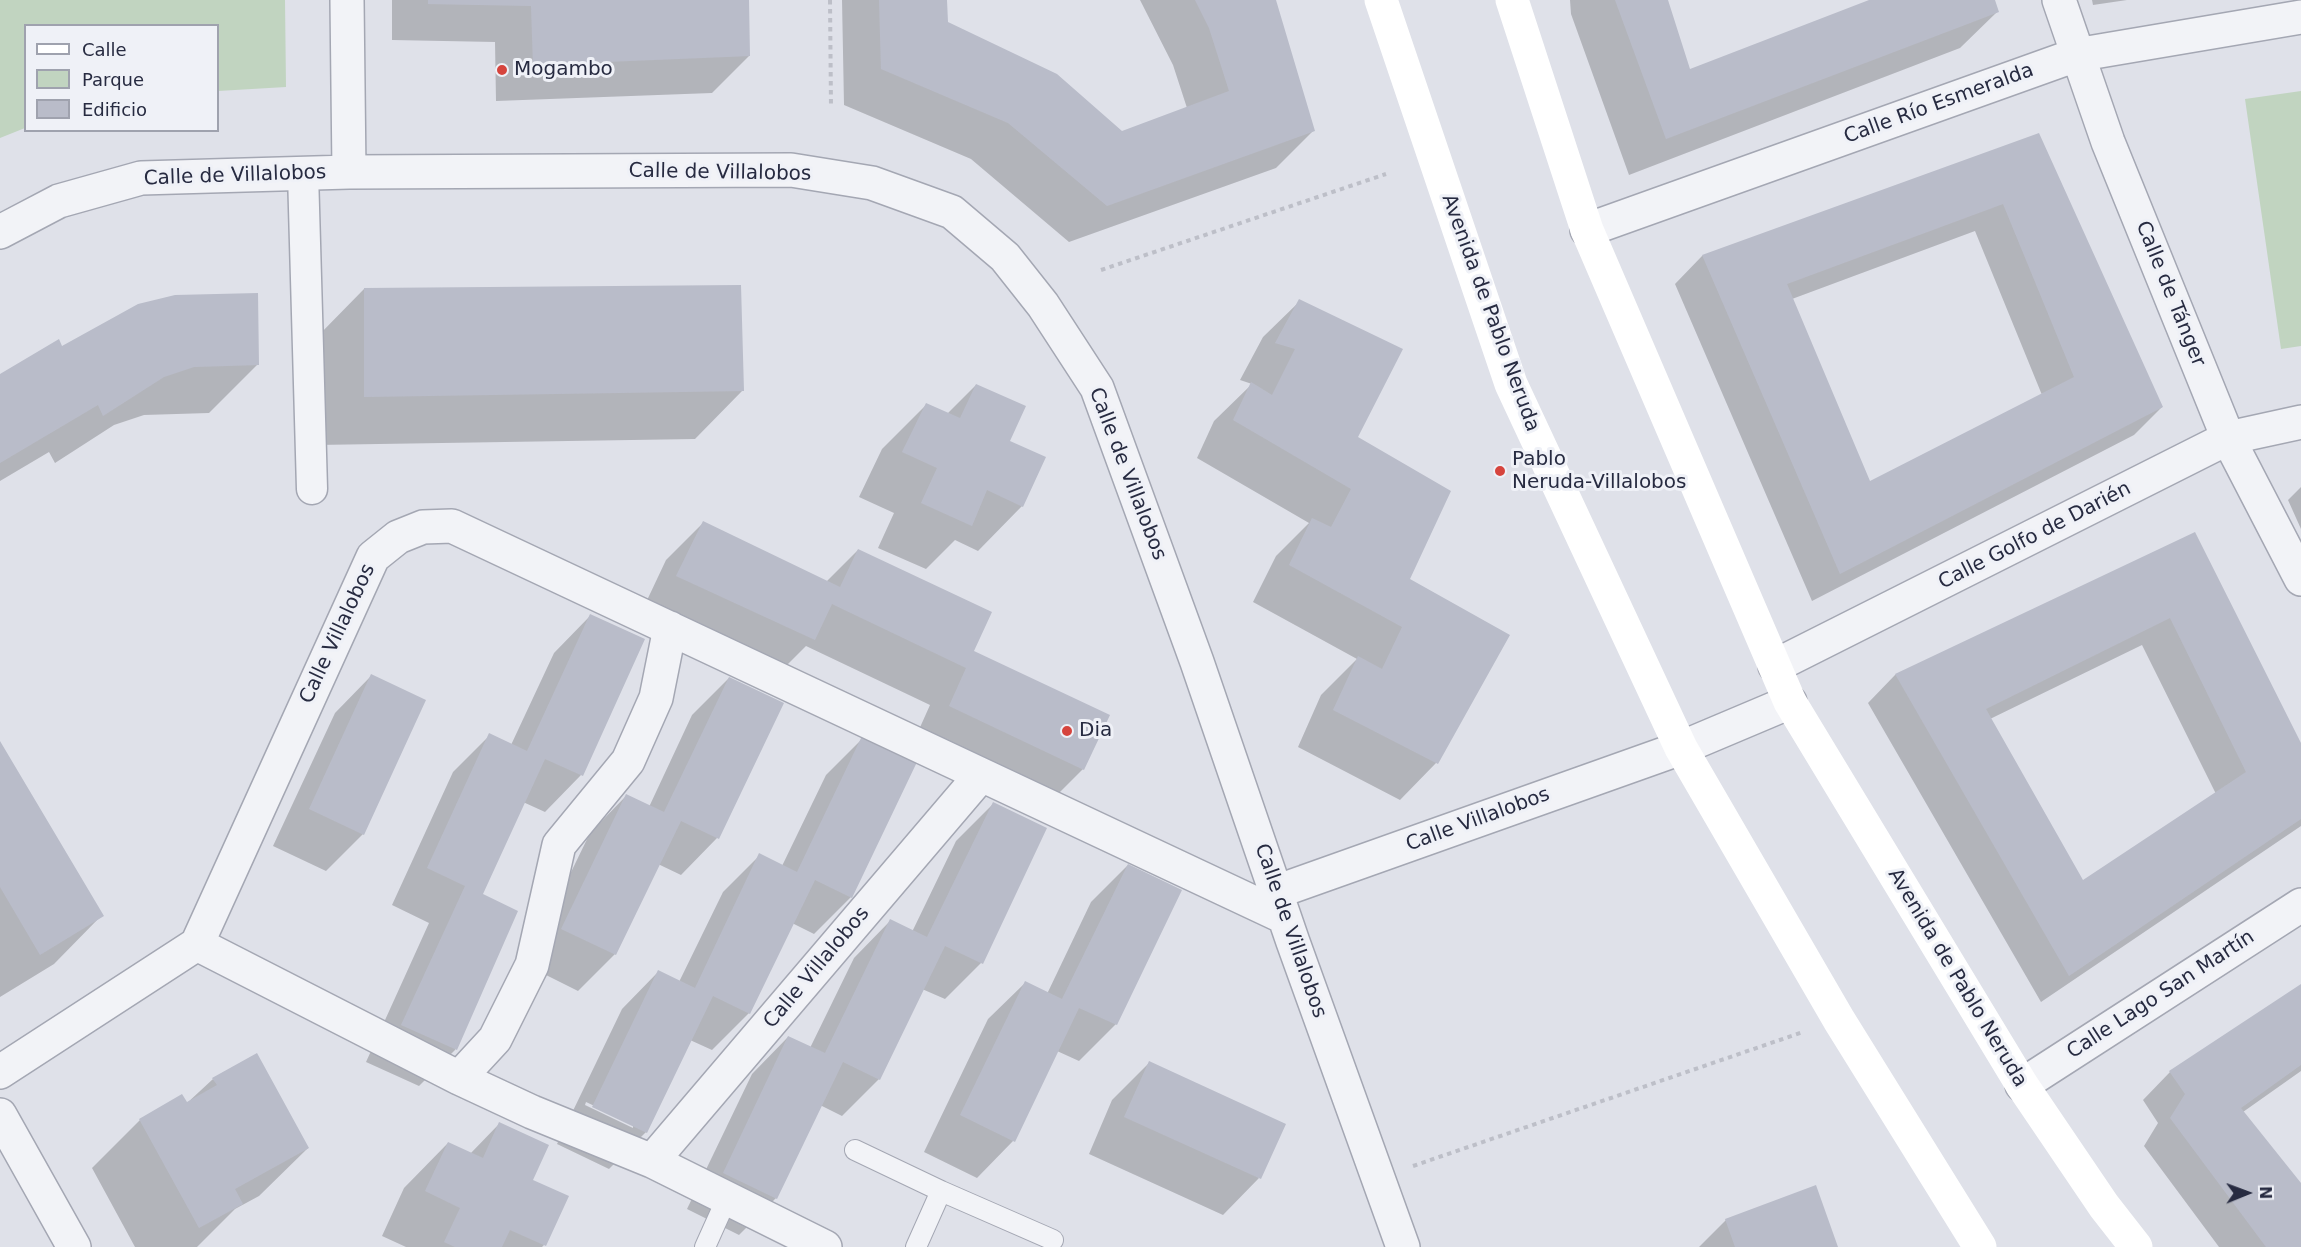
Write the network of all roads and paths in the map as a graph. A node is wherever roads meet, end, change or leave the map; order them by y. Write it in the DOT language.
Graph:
graph roads {
  1 [pos="347,0"];
  2 [pos="830,0"];
  3 [pos="1381,0"];
  4 [pos="1512,0"];
  5 [pos="2059,0"];
  6 [pos="2301,17"];
  7 [pos="2076,55"];
  8 [pos="831,107"];
  9 [pos="349,172"];
  10 [pos="303,173"];
  11 [pos="1386,174"];
  12 [pos="1587,230"];
  13 [pos="0,231"];
  14 [pos="1101,270"];
  15 [pos="2301,422"];
  16 [pos="2228,438"];
  17 [pos="312,489"];
  18 [pos="2301,579"];
  19 [pos="670,628"];
  20 [pos="1774,666"];
  21 [pos="1790,702"];
  22 [pos="1681,748"];
  23 [pos="981,775"];
  24 [pos="2301,904"];
  25 [pos="1280,905"];
  26 [pos="197,944"];
  27 [pos="1839,1020"];
  28 [pos="0,1072"];
  29 [pos="459,1078"];
  30 [pos="2022,1085"];
  31 [pos="0,1115"];
  32 [pos="855,1150"];
  33 [pos="652,1161"];
  34 [pos="1378,1177"];
  35 [pos="941,1191"];
  36 [pos="727,1198"];
  37 [pos="1053,1240"];
  38 [pos="74,1247"];
  39 [pos="705,1247"];
  40 [pos="825,1247"];
  41 [pos="916,1247"];
  42 [pos="1403,1247"];
  43 [pos="1980,1247"];
  44 [pos="2136,1247"];
  1 -- 9 [label="street"];
  2 -- 8 [label="path"];
  3 -- 22 [label="main road, Avenida de Pablo Neruda"];
  4 -- 12 [label="main road, Avenida de Pablo Neruda"];
  5 -- 7 [label="street, Calle de Tánger"];
  6 -- 7 [label="street, Calle Río Esmeralda"];
  7 -- 12 [label="street, Calle Río Esmeralda"];
  7 -- 16 [label="street, Calle de Tánger"];
  9 -- 10 [label="street, Calle de Villalobos"];
  9 -- 25 [label="street, Calle de Villalobos"];
  10 -- 13 [label="street, Calle de Villalobos"];
  10 -- 17 [label="street"];
  11 -- 14 [label="path"];
  12 -- 20 [label="main road, Avenida de Pablo Neruda"];
  15 -- 16 [label="street, Calle Golfo de Darién"];
  16 -- 18 [label="street, Calle de Tánger"];
  16 -- 20 [label="street, Calle Golfo de Darién"];
  19 -- 23 [label="street, Calle Villalobos"];
  19 -- 26 [label="street, Calle Villalobos"];
  19 -- 29 [label="street"];
  20 -- 21 [label="main road, Avenida de Pablo Neruda"];
  21 -- 22 [label="street"];
  21 -- 30 [label="main road, Avenida de Pablo Neruda"];
  22 -- 25 [label="street, Calle Villalobos"];
  22 -- 27 [label="main road, Avenida de Pablo Neruda"];
  23 -- 25 [label="street, Calle Villalobos"];
  23 -- 33 [label="street, Calle Villalobos"];
  24 -- 30 [label="street, Calle Lago San Martín"];
  25 -- 34 [label="street, Calle de Villalobos"];
  26 -- 28 [label="street"];
  26 -- 29 [label="street"];
  27 -- 34 [label="path"];
  27 -- 43 [label="main road, Avenida de Pablo Neruda"];
  29 -- 33 [label="street"];
  30 -- 44 [label="main road, Avenida de Pablo Neruda"];
  31 -- 38 [label="street"];
  32 -- 35 [label="lane"];
  33 -- 36 [label="street"];
  34 -- 42 [label="street, Calle de Villalobos"];
  35 -- 37 [label="lane"];
  35 -- 41 [label="lane"];
  36 -- 39 [label="lane"];
  36 -- 40 [label="street"];
}
